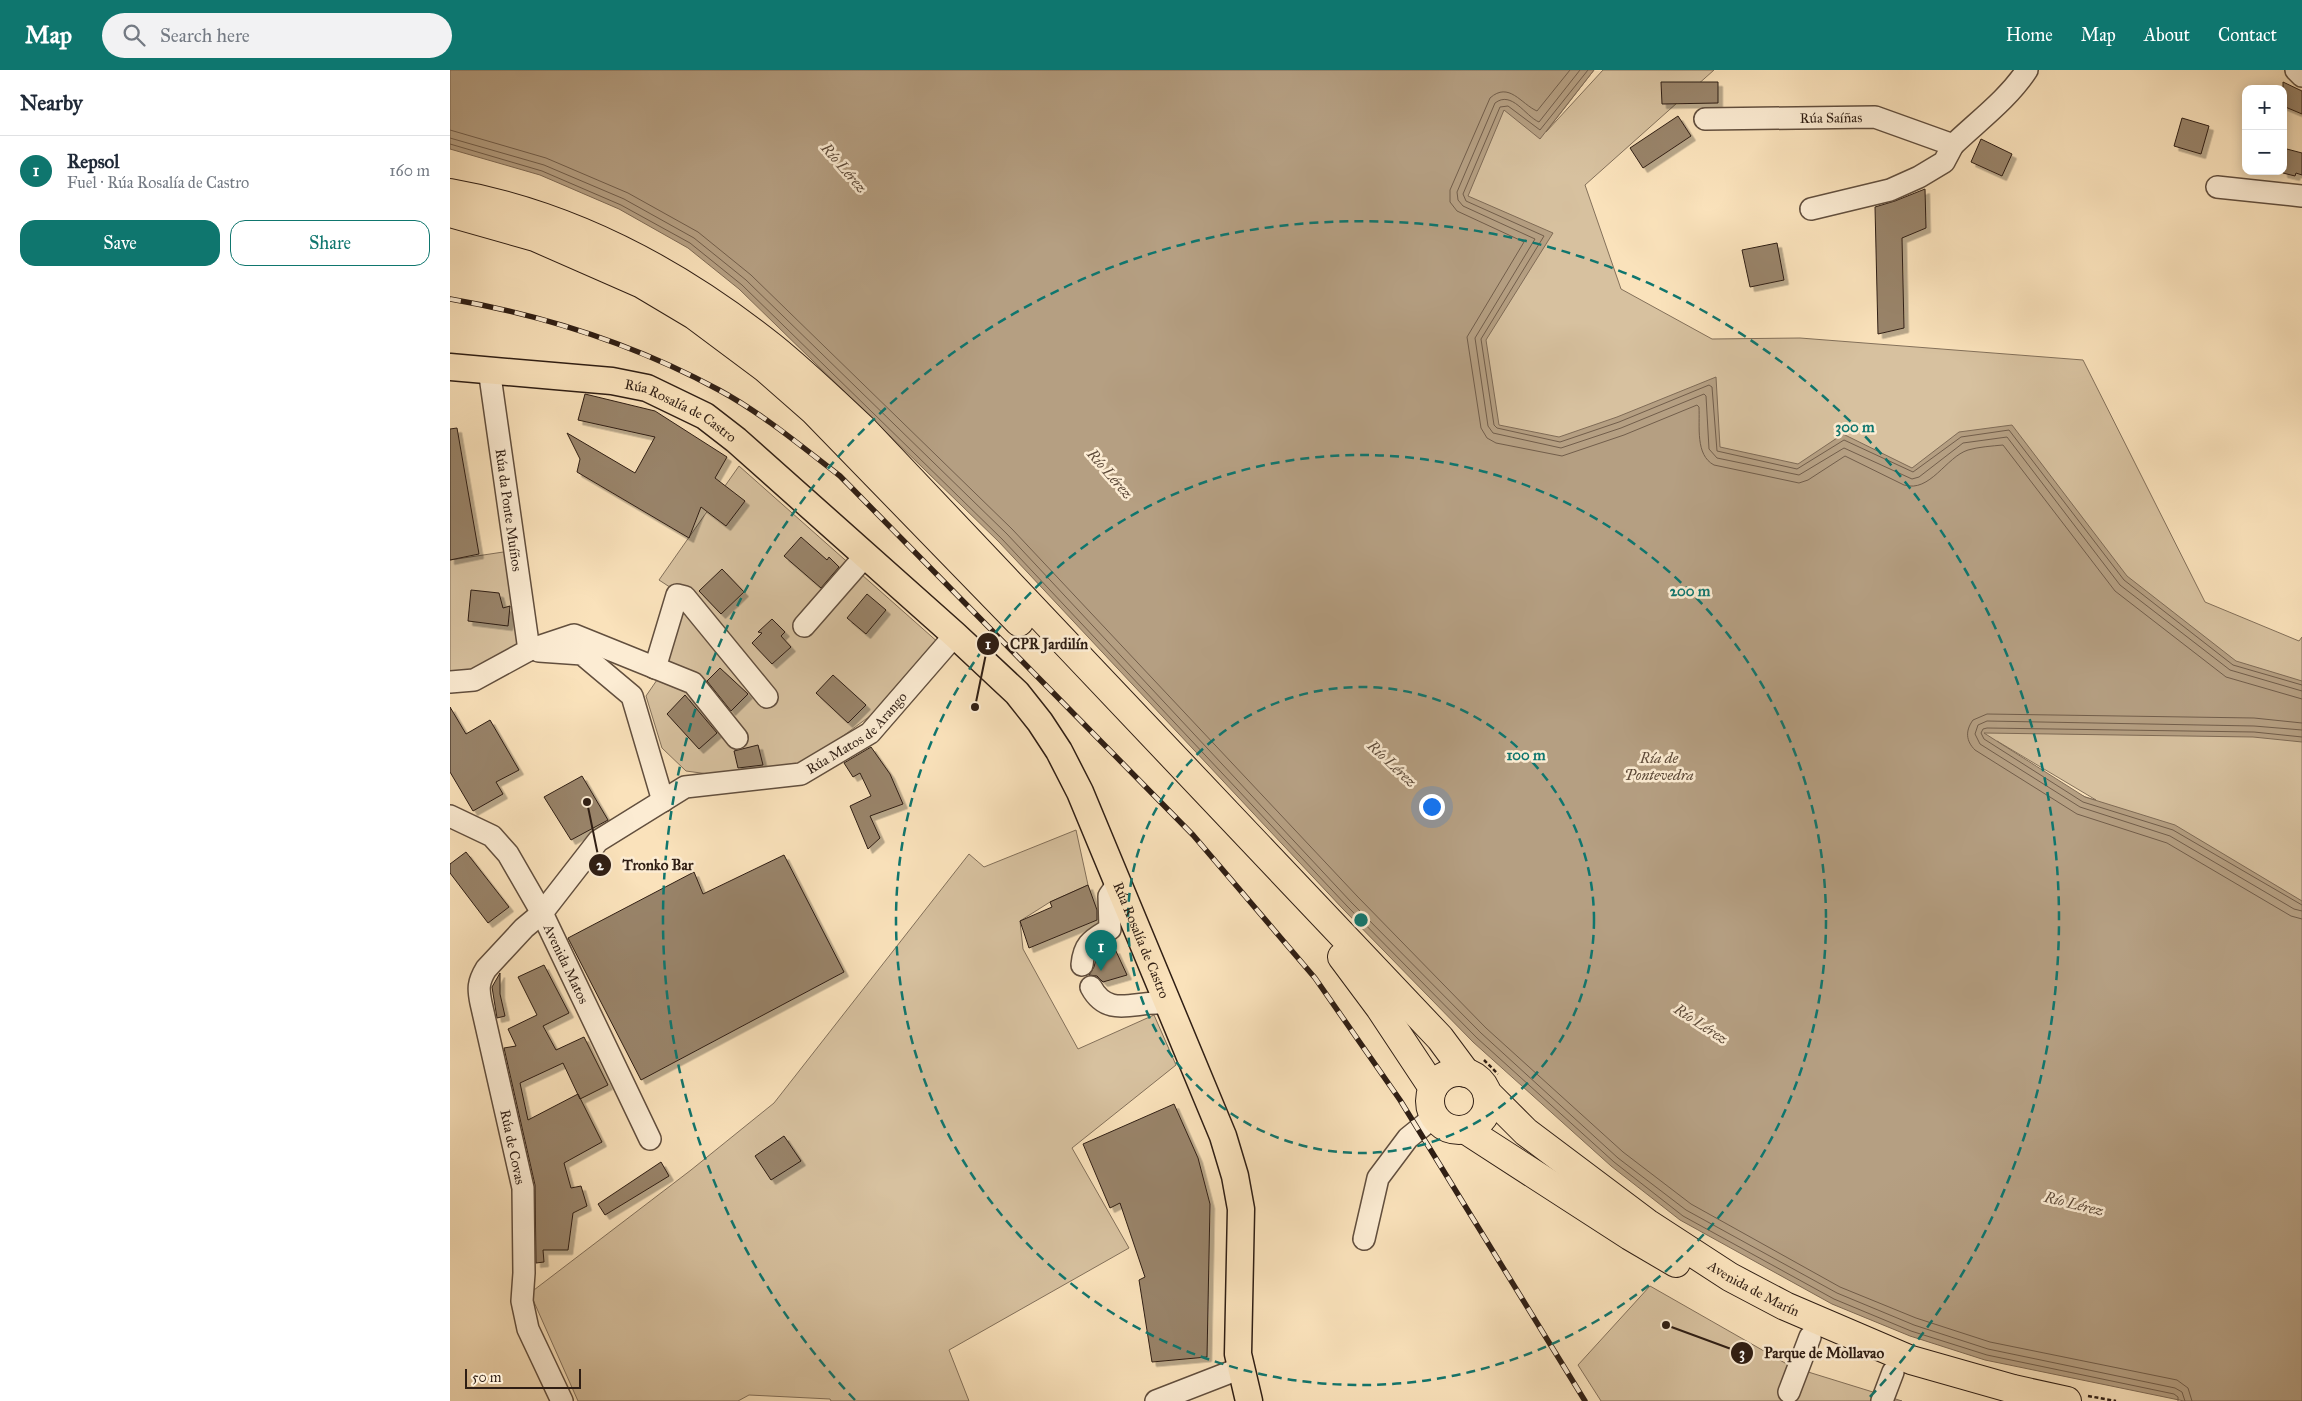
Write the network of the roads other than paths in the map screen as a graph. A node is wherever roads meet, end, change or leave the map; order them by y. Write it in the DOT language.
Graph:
graph roads {
  1 [pos="2027,70"];
  2 [pos="2296,70"];
  3 [pos="2302,76"];
  4 [pos="1705,119"];
  5 [pos="1953,145"];
  6 [pos="450,178"];
  7 [pos="2217,187"];
  8 [pos="450,192"];
  9 [pos="2302,196"];
  10 [pos="488,199"];
  11 [pos="1810,209"];
  12 [pos="450,213"];
  13 [pos="450,226"];
  14 [pos="535,237"];
  15 [pos="450,367"];
  16 [pos="489,369"];
  17 [pos="866,555"];
  18 [pos="804,626"];
  19 [pos="955,635"];
  20 [pos="529,650"];
  21 [pos="656,668"];
  22 [pos="450,682"];
  23 [pos="767,697"];
  24 [pos="737,738"];
  25 [pos="663,801"];
  26 [pos="450,816"];
  27 [pos="1118,883"];
  28 [pos="542,913"];
  29 [pos="1082,965"];
  30 [pos="1091,987"];
  31 [pos="1168,1004"];
  32 [pos="1466,1073"];
  33 [pos="1433,1088"];
  34 [pos="1487,1093"];
  35 [pos="1434,1117"];
  36 [pos="1466,1130"];
  37 [pos="650,1139"];
  38 [pos="1364,1239"];
  39 [pos="1810,1337"];
  40 [pos="1241,1368"];
  41 [pos="1893,1372"];
  42 [pos="1789,1392"];
  43 [pos="562,1401"];
  44 [pos="1156,1401"];
  45 [pos="1250,1401"];
  46 [pos="1882,1401"];
  47 [pos="1989,1401"];
  48 [pos="2067,1401"];
  1 -- 5 [label="street"];
  2 -- 3 [label="street"];
  4 -- 5 [label="street, Rúa Saíñas"];
  5 -- 11 [label="street"];
  6 -- 10 [label="highway"];
  7 -- 9 [label="street"];
  8 -- 10 [label="highway"];
  10 -- 32 [label="highway"];
  12 -- 14 [label="highway"];
  13 -- 14 [label="highway"];
  14 -- 33 [label="highway"];
  15 -- 16 [label="main road, Rúa Rosalía de Castro"];
  16 -- 17 [label="main road, Rúa Rosalía de Castro"];
  16 -- 20 [label="street, Rúa da Ponte Muíños"];
  17 -- 18 [label="street"];
  17 -- 19 [label="main road, Rúa Rosalía de Castro"];
  19 -- 25 [label="street, Rúa Matos de Arango"];
  19 -- 27 [label="main road, Rúa Rosalía de Castro"];
  20 -- 21 [label="street"];
  20 -- 22 [label="street"];
  20 -- 25 [label="street"];
  21 -- 23 [label="street"];
  21 -- 24 [label="street"];
  25 -- 28 [label="street, Rúa Matos de Arango"];
  26 -- 28 [label="street, Avenida Matos"];
  27 -- 29 [label="street"];
  27 -- 31 [label="main road, Rúa Rosalía de Castro"];
  28 -- 37 [label="street, Avenida Matos"];
  28 -- 43 [label="street, Rúa de Covas"];
  30 -- 31 [label="street"];
  31 -- 40 [label="main road, Rúa Rosalía de Castro"];
  32 -- 33 [label="highway"];
  32 -- 34 [label="highway"];
  33 -- 35 [label="highway"];
  34 -- 36 [label="highway"];
  34 -- 48 [label="highway, Avenida de Marín"];
  35 -- 36 [label="highway"];
  35 -- 38 [label="street"];
  36 -- 39 [label="highway, Avenida de Marín"];
  39 -- 41 [label="highway, Avenida de Marín"];
  39 -- 42 [label="street"];
  40 -- 44 [label="street"];
  40 -- 45 [label="main road, Rúa Rosalía de Castro"];
  41 -- 46 [label="street"];
  41 -- 47 [label="highway, Avenida de Marín"];
}
